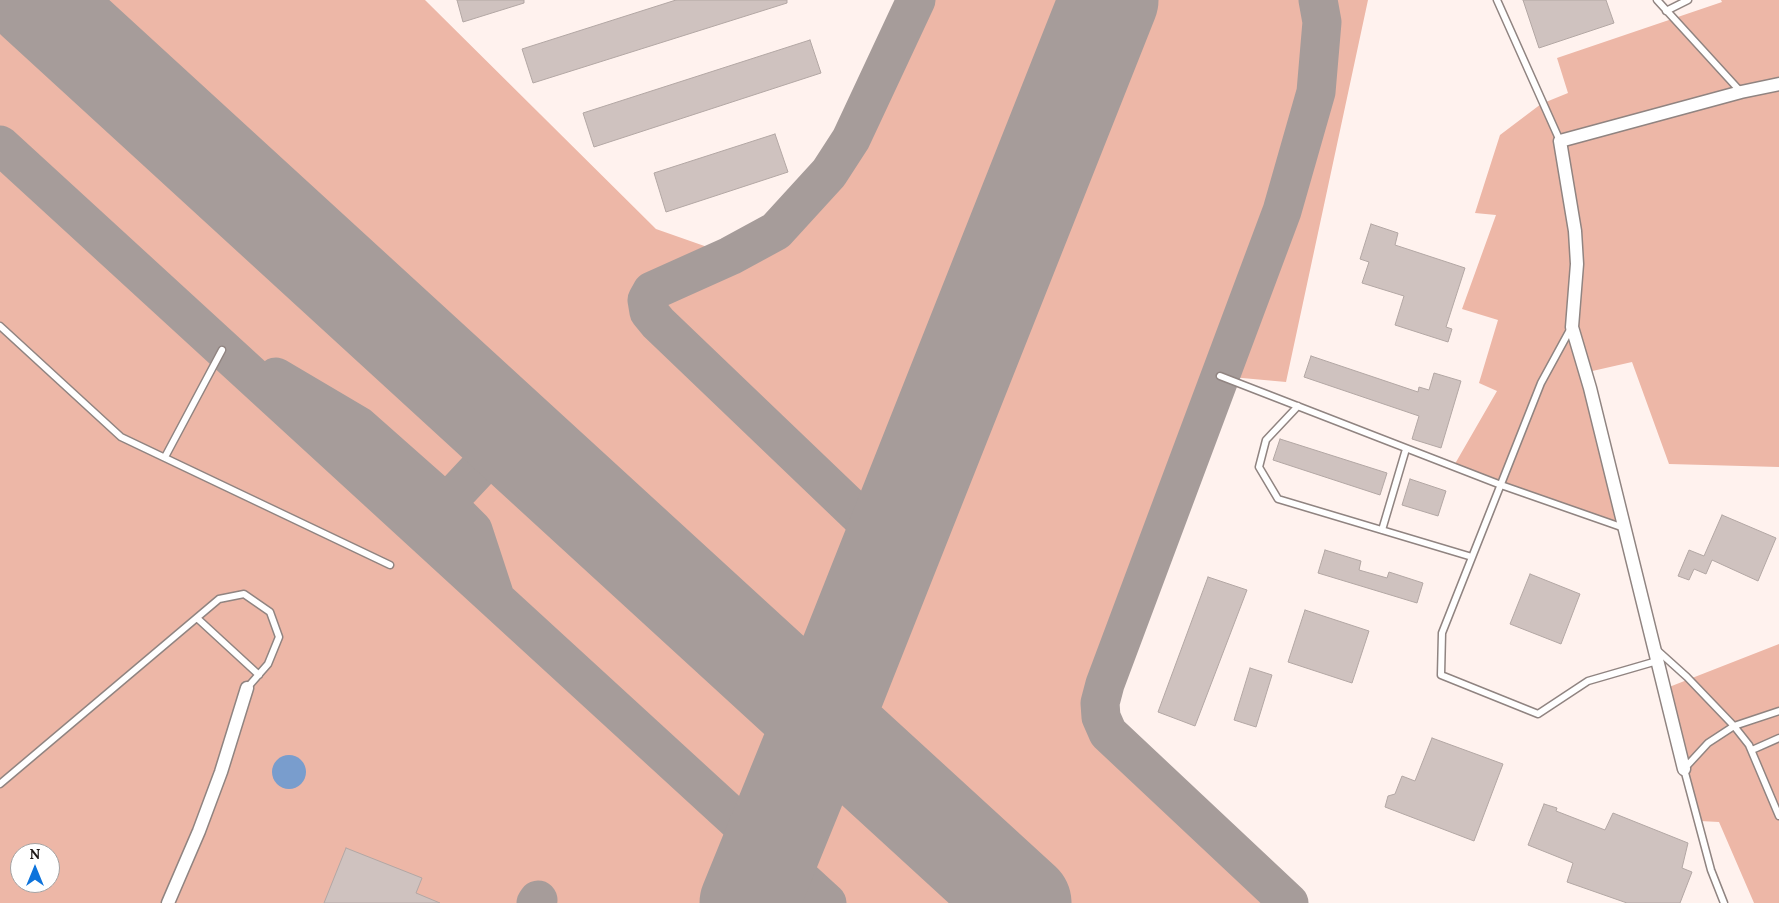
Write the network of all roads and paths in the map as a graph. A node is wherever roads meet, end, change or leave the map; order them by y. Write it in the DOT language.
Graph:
graph roads {
  1 [pos="1497,0"];
  2 [pos="1657,0"];
  3 [pos="1688,0"];
  4 [pos="1666,11"];
  5 [pos="1779,84"];
  6 [pos="1741,92"];
  7 [pos="1560,141"];
  8 [pos="0,326"];
  9 [pos="1572,327"];
  10 [pos="222,350"];
  11 [pos="1220,376"];
  12 [pos="1298,406"];
  13 [pos="1406,448"];
  14 [pos="164,457"];
  15 [pos="1501,485"];
  16 [pos="1624,528"];
  17 [pos="1382,530"];
  18 [pos="1472,557"];
  19 [pos="390,565"];
  20 [pos="197,618"];
  21 [pos="1654,648"];
  22 [pos="1657,661"];
  23 [pos="259,675"];
  24 [pos="247,688"];
  25 [pos="1779,711"];
  26 [pos="1734,726"];
  27 [pos="1779,738"];
  28 [pos="1752,750"];
  29 [pos="1684,769"];
  30 [pos="0,784"];
  31 [pos="1779,816"];
  32 [pos="168,903"];
  33 [pos="1724,903"];
  1 -- 7 [label="lane"];
  2 -- 4 [label="lane"];
  3 -- 4 [label="lane"];
  4 -- 6 [label="lane"];
  5 -- 6 [label="street"];
  6 -- 7 [label="street"];
  7 -- 9 [label="street"];
  8 -- 14 [label="lane"];
  9 -- 15 [label="lane"];
  9 -- 16 [label="street"];
  10 -- 14 [label="lane"];
  11 -- 12 [label="lane"];
  12 -- 13 [label="lane"];
  12 -- 17 [label="lane"];
  13 -- 15 [label="lane"];
  13 -- 17 [label="lane"];
  14 -- 19 [label="lane"];
  15 -- 16 [label="lane"];
  15 -- 18 [label="lane"];
  16 -- 21 [label="street"];
  17 -- 18 [label="lane"];
  18 -- 22 [label="lane"];
  20 -- 23 [label="lane"];
  20 -- 23 [label="lane"];
  20 -- 30 [label="lane"];
  21 -- 22 [label="street"];
  21 -- 26 [label="lane"];
  22 -- 29 [label="street"];
  23 -- 24 [label="lane"];
  24 -- 32 [label="street"];
  25 -- 26 [label="lane"];
  26 -- 28 [label="lane"];
  26 -- 29 [label="lane"];
  27 -- 28 [label="lane"];
  28 -- 31 [label="lane"];
  29 -- 33 [label="lane"];
}
